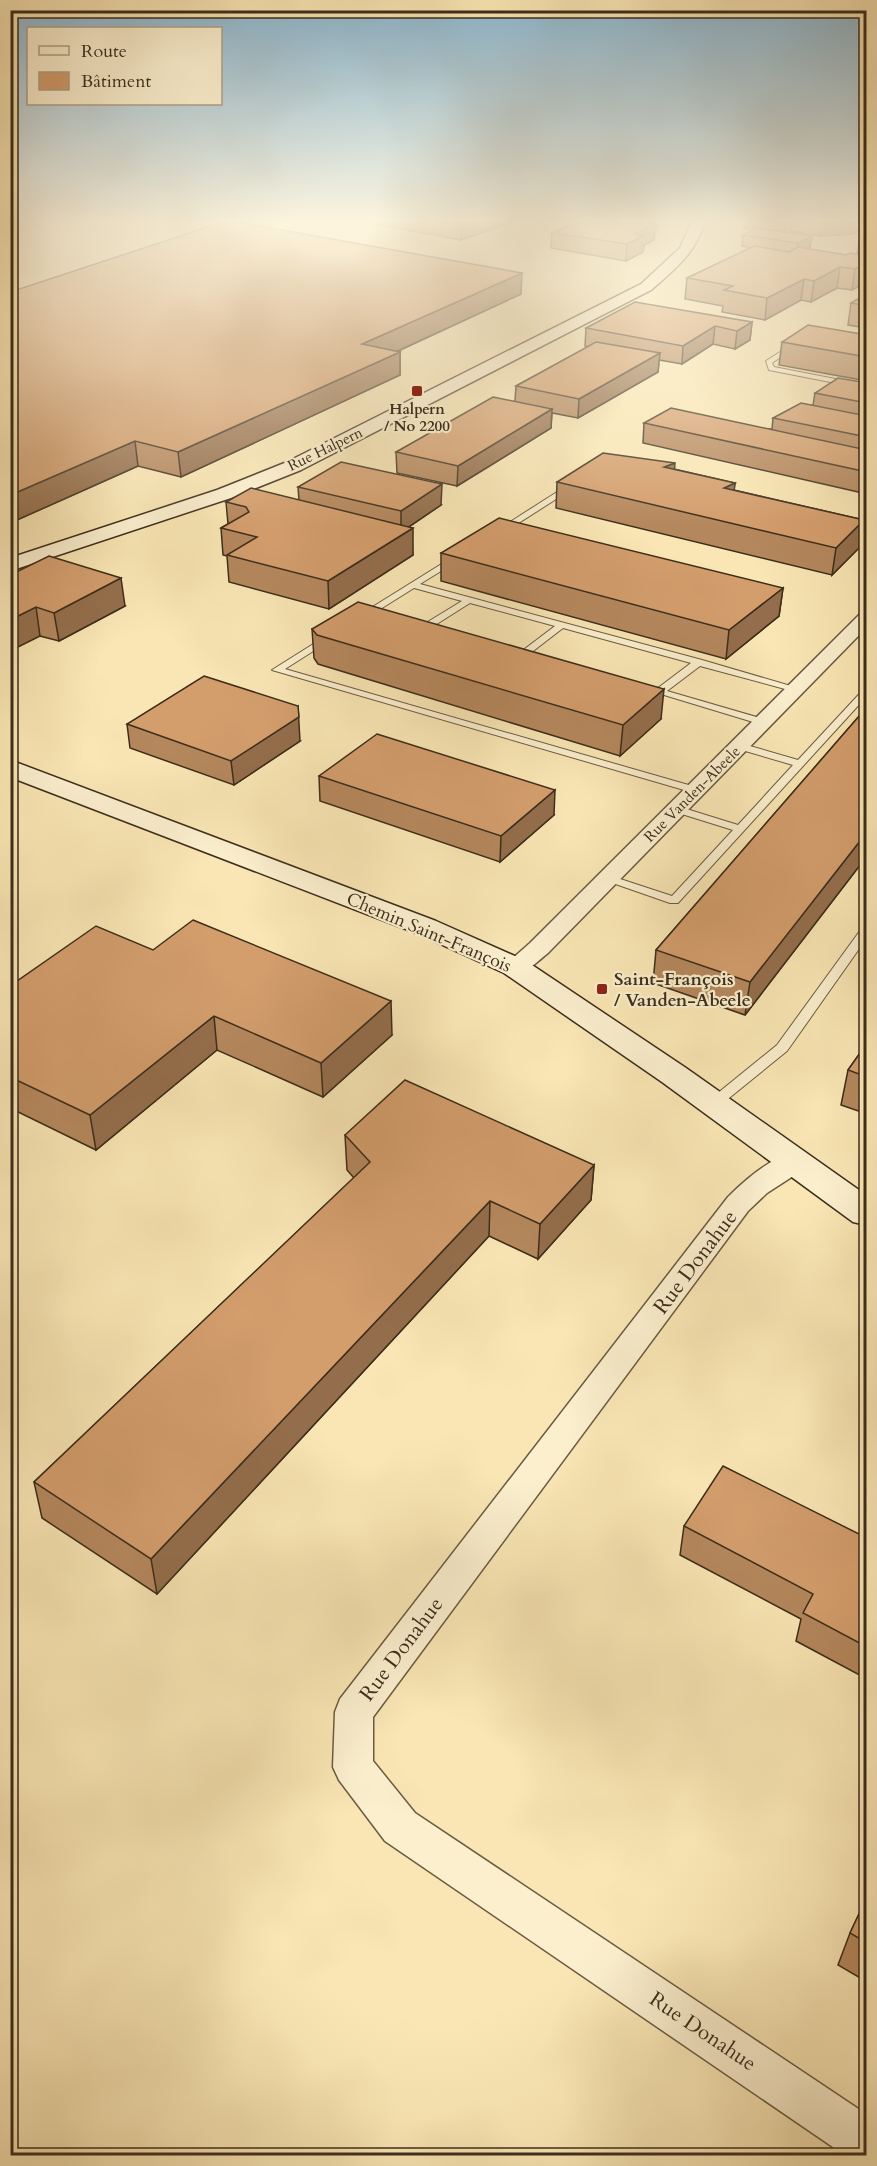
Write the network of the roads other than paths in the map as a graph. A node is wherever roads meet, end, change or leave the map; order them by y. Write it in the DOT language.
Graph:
graph roads {
  1 [pos="572,324"];
  2 [pos="801,340"];
  3 [pos="867,387"];
  4 [pos="575,484"];
  5 [pos="494,534"];
  6 [pos="464,553"];
  7 [pos="10,565"];
  8 [pos="414,585"];
  9 [pos="469,600"];
  10 [pos="374,609"];
  11 [pos="385,612"];
  12 [pos="867,618"];
  13 [pos="355,621"];
  14 [pos="418,622"];
  15 [pos="429,625"];
  16 [pos="562,625"];
  17 [pos="439,628"];
  18 [pos="335,633"];
  19 [pos="514,650"];
  20 [pos="525,653"];
  21 [pos="536,656"];
  22 [pos="699,662"];
  23 [pos="637,686"];
  24 [pos="796,688"];
  25 [pos="659,692"];
  26 [pos="867,692"];
  27 [pos="763,722"];
  28 [pos="739,746"];
  29 [pos="800,764"];
  30 [pos="10,768"];
  31 [pos="695,790"];
  32 [pos="676,809"];
  33 [pos="740,829"];
  34 [pos="608,878"];
  35 [pos="867,931"];
  36 [pos="514,967"];
  37 [pos="713,1104"];
  38 [pos="794,1162"];
  39 [pos="867,1213"];
  40 [pos="867,2141"];
  1 -- 7 [label="street, Rue Halpern"];
  2 -- 3 [label="lane"];
  4 -- 5 [label="lane"];
  6 -- 8 [label="lane"];
  8 -- 9 [label="lane"];
  8 -- 10 [label="lane"];
  9 -- 15 [label="lane"];
  9 -- 16 [label="lane"];
  10 -- 11 [label="lane"];
  10 -- 13 [label="lane"];
  12 -- 24 [label="street, Rue Vanden-Abeele"];
  14 -- 15 [label="lane"];
  15 -- 17 [label="lane"];
  16 -- 20 [label="lane"];
  16 -- 22 [label="lane"];
  18 -- 31 [label="lane"];
  19 -- 20 [label="lane"];
  20 -- 21 [label="lane"];
  22 -- 24 [label="lane"];
  22 -- 25 [label="lane"];
  23 -- 25 [label="lane"];
  24 -- 27 [label="street, Rue Vanden-Abeele"];
  25 -- 27 [label="lane"];
  26 -- 29 [label="lane"];
  27 -- 28 [label="street, Rue Vanden-Abeele"];
  28 -- 29 [label="lane"];
  28 -- 31 [label="street, Rue Vanden-Abeele"];
  29 -- 33 [label="lane"];
  30 -- 36 [label="street, Chemin Saint-François"];
  31 -- 32 [label="street, Rue Vanden-Abeele"];
  32 -- 33 [label="lane"];
  32 -- 34 [label="street, Rue Vanden-Abeele"];
  33 -- 34 [label="lane"];
  34 -- 36 [label="street, Rue Vanden-Abeele"];
  35 -- 37 [label="lane"];
  36 -- 37 [label="street, Chemin Saint-François"];
  37 -- 38 [label="street, Chemin Saint-François"];
  38 -- 39 [label="street, Chemin Saint-François"];
  38 -- 40 [label="street, Rue Donahue"];
}
